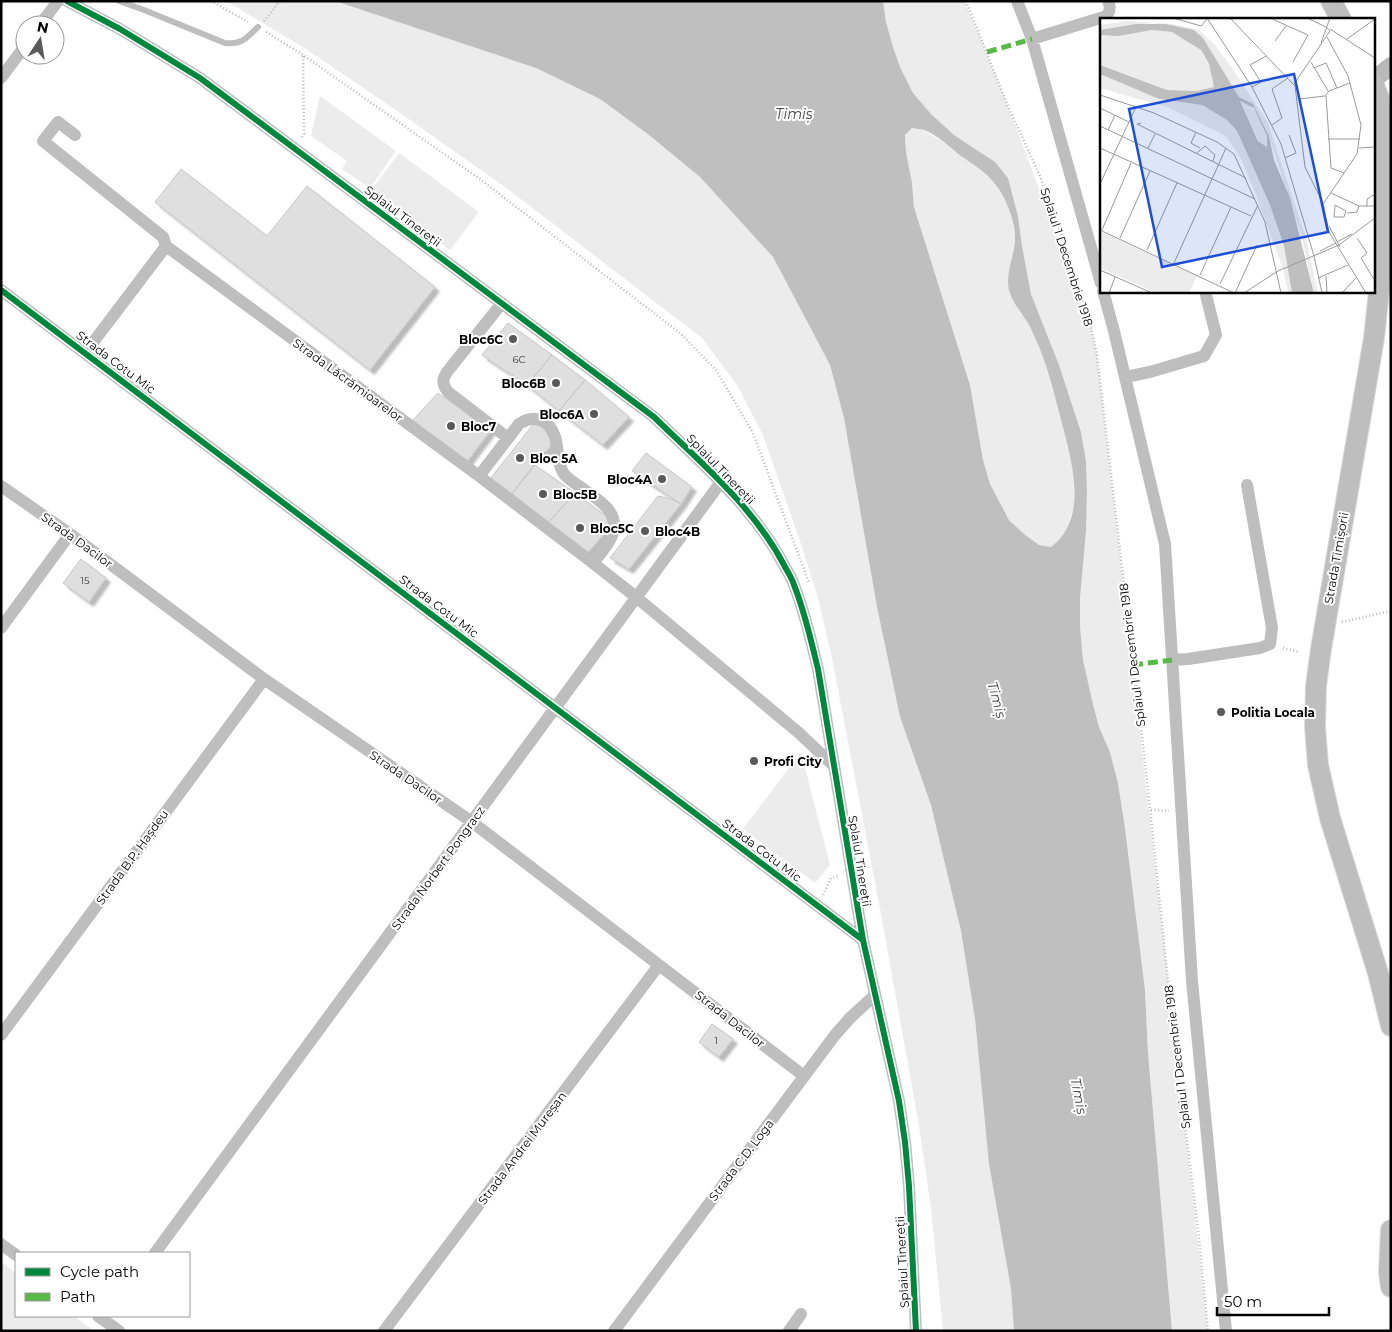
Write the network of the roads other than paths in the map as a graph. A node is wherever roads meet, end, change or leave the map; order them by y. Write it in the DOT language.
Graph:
graph roads {
  1 [pos="58,1"];
  2 [pos="67,1"];
  3 [pos="119,1"];
  4 [pos="1017,1"];
  5 [pos="1108,1"];
  6 [pos="1331,1"];
  7 [pos="48,15"];
  8 [pos="1100,18"];
  9 [pos="1100,18"];
  10 [pos="1340,18"];
  11 [pos="258,27"];
  12 [pos="1032,39"];
  13 [pos="15,59"];
  14 [pos="1391,66"];
  15 [pos="1,78"];
  16 [pos="1374,80"];
  17 [pos="1374,84"];
  18 [pos="75,135"];
  19 [pos="1388,215"];
  20 [pos="166,246"];
  21 [pos="1100,279"];
  22 [pos="1,290"];
  23 [pos="1103,292"];
  24 [pos="1205,292"];
  25 [pos="502,304"];
  26 [pos="85,353"];
  27 [pos="1125,378"];
  28 [pos="508,438"];
  29 [pos="478,476"];
  30 [pos="721,482"];
  31 [pos="1247,485"];
  32 [pos="1,486"];
  33 [pos="70,534"];
  34 [pos="593,563"];
  35 [pos="636,597"];
  36 [pos="1,628"];
  37 [pos="1172,660"];
  38 [pos="264,680"];
  39 [pos="555,708"];
  40 [pos="833,765"];
  41 [pos="472,822"];
  42 [pos="863,940"];
  43 [pos="659,964"];
  44 [pos="875,995"];
  45 [pos="1391,1026"];
  46 [pos="1,1035"];
  47 [pos="804,1076"];
  48 [pos="1391,1230"];
  49 [pos="1,1244"];
  50 [pos="156,1252"];
  51 [pos="15,1254"];
  52 [pos="1391,1287"];
  53 [pos="801,1314"];
  54 [pos="104,1317"];
  55 [pos="119,1331"];
  56 [pos="384,1331"];
  57 [pos="614,1331"];
  58 [pos="789,1331"];
  59 [pos="916,1331"];
  60 [pos="1226,1331"];
  1 -- 7 [label="street"];
  2 -- 25 [label="street, Splaiul Tinereții"];
  3 -- 11 [label="lane"];
  4 -- 12 [label="street, Splaiul 1 Decembrie 1918"];
  5 -- 9 [label="street"];
  6 -- 10 [label="main road"];
  8 -- 12 [label="street"];
  12 -- 21 [label="street, Splaiul 1 Decembrie 1918"];
  13 -- 15 [label="street"];
  14 -- 16 [label="main road"];
  17 -- 19 [label="main road, Strada Timișorii"];
  18 -- 20 [label="street, Strada Lăcrămioarelor"];
  19 -- 45 [label="main road, Strada Timișorii"];
  20 -- 26 [label="street"];
  20 -- 29 [label="street, Strada Lăcrămioarelor"];
  22 -- 26 [label="street, Strada Cotu Mic"];
  23 -- 27 [label="street, Splaiul 1 Decembrie 1918"];
  24 -- 27 [label="street"];
  25 -- 28 [label="street"];
  25 -- 30 [label="street, Splaiul Tinereții"];
  26 -- 39 [label="street, Strada Cotu Mic"];
  27 -- 37 [label="street, Splaiul 1 Decembrie 1918"];
  28 -- 29 [label="street"];
  28 -- 34 [label="street"];
  29 -- 34 [label="street, Strada Lăcrămioarelor"];
  30 -- 35 [label="street, Strada Norbert Pongracz"];
  30 -- 40 [label="street, Splaiul Tinereții"];
  31 -- 37 [label="street"];
  32 -- 33 [label="street, Strada Dacilor"];
  33 -- 36 [label="street"];
  33 -- 38 [label="street, Strada Dacilor"];
  34 -- 35 [label="street, Strada Lăcrămioarelor"];
  35 -- 39 [label="street, Strada Norbert Pongracz"];
  35 -- 40 [label="street, Strada Lăcrămioarelor"];
  37 -- 60 [label="street, Splaiul 1 Decembrie 1918"];
  38 -- 41 [label="street, Strada Dacilor"];
  38 -- 46 [label="street, Strada B.P. Hașdeu"];
  39 -- 41 [label="street, Strada Norbert Pongracz"];
  39 -- 42 [label="street, Strada Cotu Mic"];
  40 -- 42 [label="street, Splaiul Tinereții"];
  41 -- 43 [label="street, Strada Dacilor"];
  41 -- 50 [label="street, Strada Norbert Pongracz"];
  42 -- 44 [label="street, Splaiul Tinereții"];
  43 -- 47 [label="street, Strada Dacilor"];
  43 -- 56 [label="street, Strada Andrei Mureșan"];
  44 -- 47 [label="street, Strada C.D. Loga"];
  44 -- 59 [label="street, Splaiul Tinereții"];
  47 -- 57 [label="street, Strada C.D. Loga"];
  48 -- 52 [label="main road"];
  49 -- 51 [label="street"];
  53 -- 58 [label="street"];
  54 -- 55 [label="street"];
}
